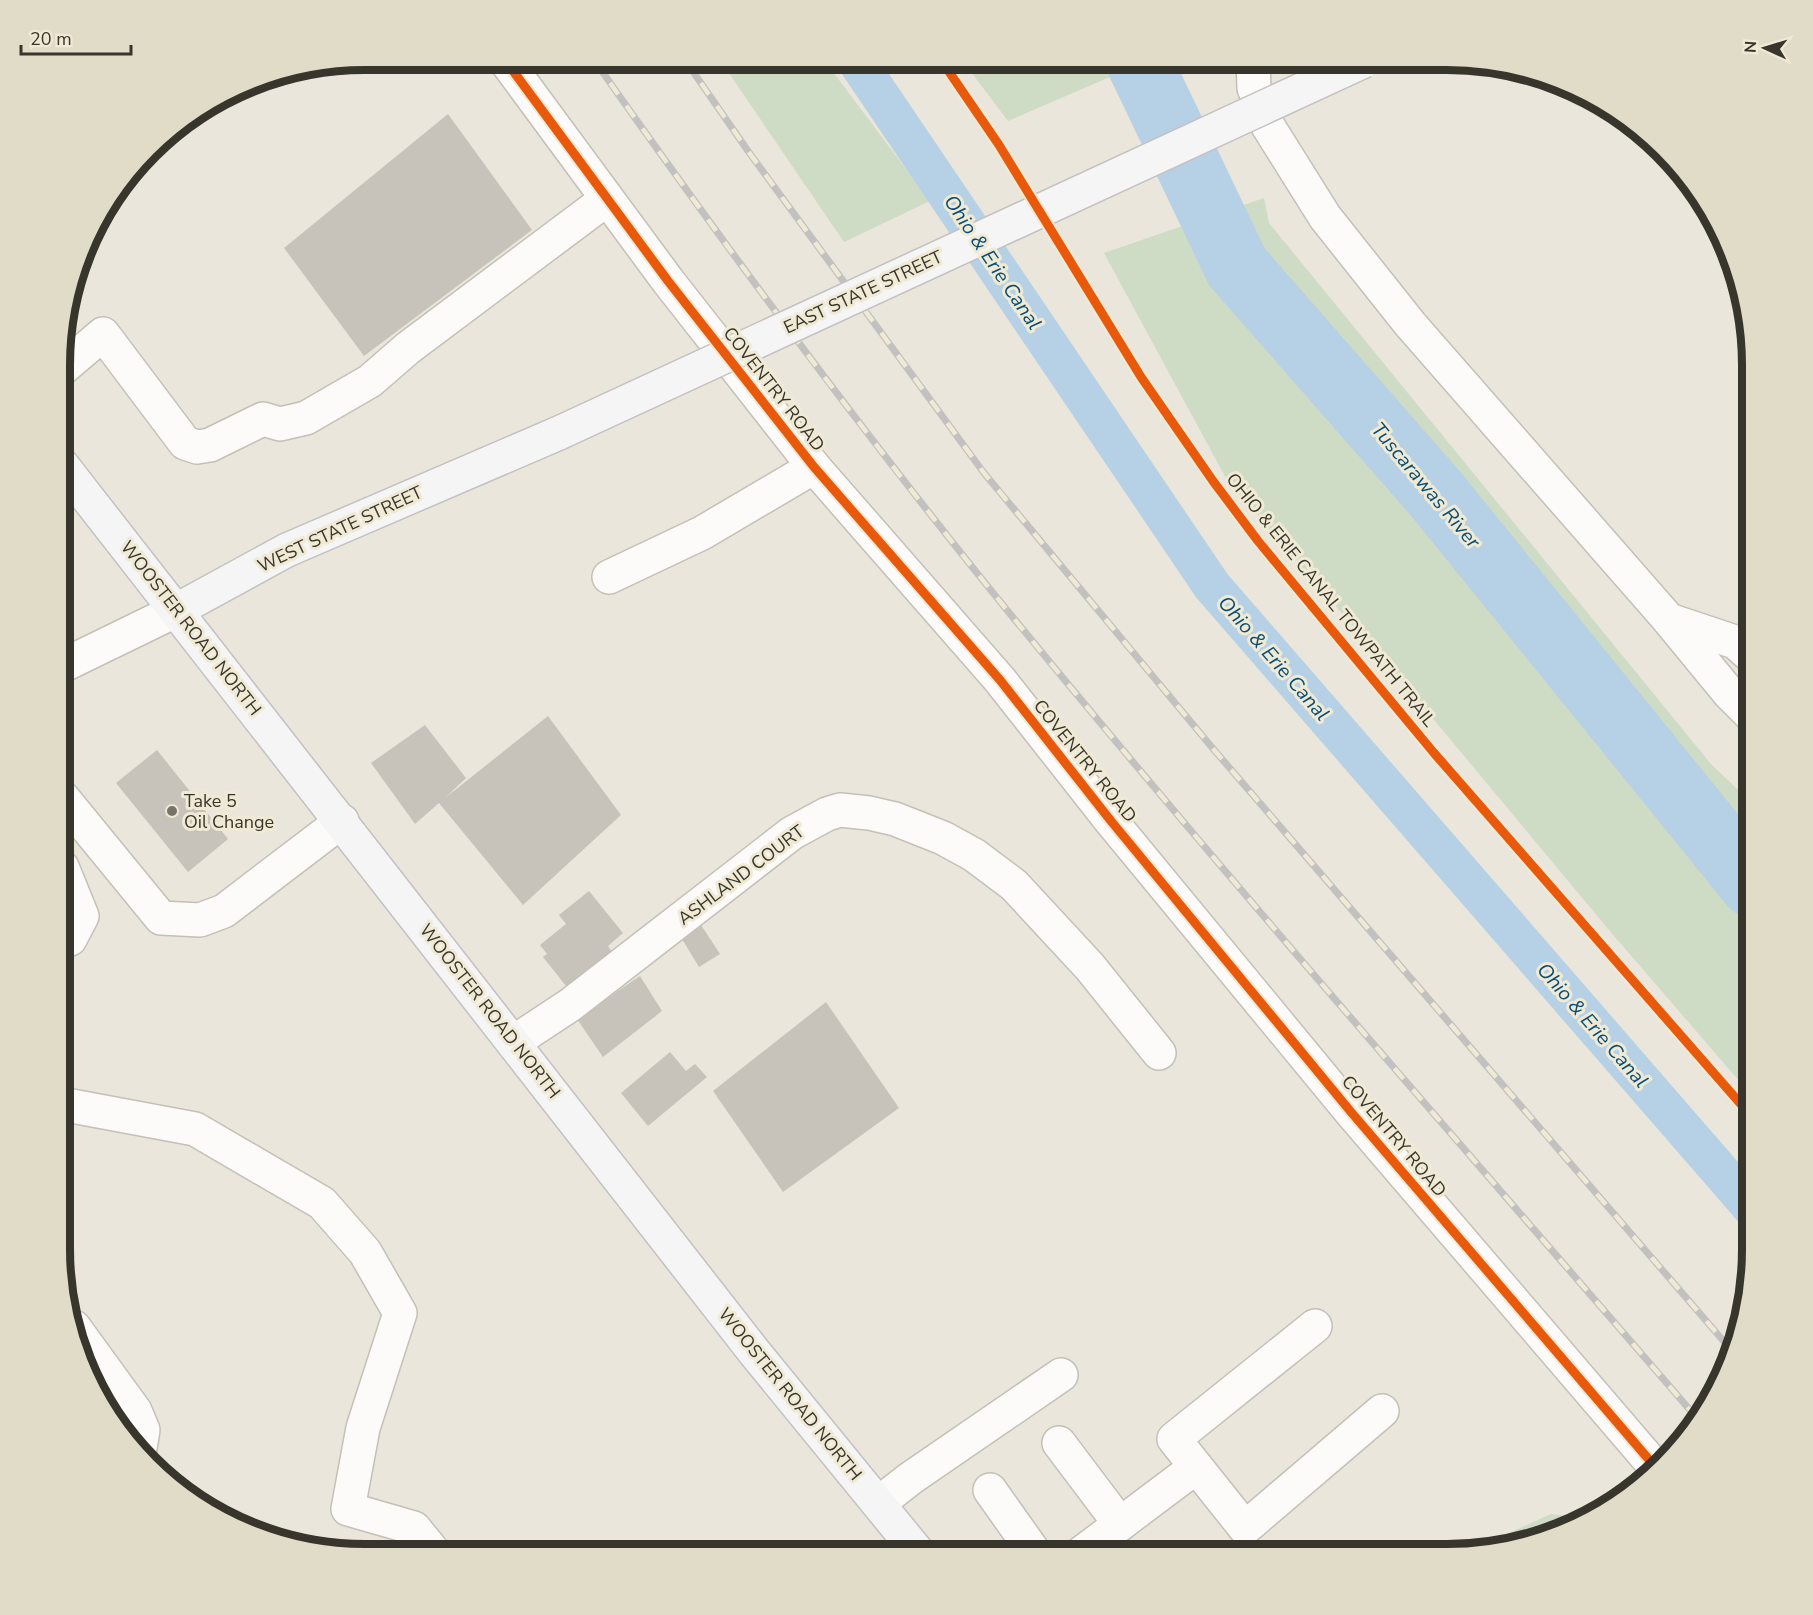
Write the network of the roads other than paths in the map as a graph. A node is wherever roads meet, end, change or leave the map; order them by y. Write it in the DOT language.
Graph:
graph roads {
  1 [pos="513,71"];
  2 [pos="1253,71"];
  3 [pos="1342,71"];
  4 [pos="608,199"];
  5 [pos="70,362"];
  6 [pos="559,433"];
  7 [pos="814,467"];
  8 [pos="70,475"];
  9 [pos="609,577"];
  10 [pos="177,610"];
  11 [pos="1670,620"];
  12 [pos="1742,648"];
  13 [pos="70,662"];
  14 [pos="1742,706"];
  15 [pos="70,807"];
  16 [pos="342,821"];
  17 [pos="70,887"];
  18 [pos="70,939"];
  19 [pos="514,1042"];
  20 [pos="1159,1053"];
  21 [pos="70,1106"];
  22 [pos="1314,1326"];
  23 [pos="86,1343"];
  24 [pos="1060,1375"];
  25 [pos="1382,1411"];
  26 [pos="141,1440"];
  27 [pos="1059,1443"];
  28 [pos="1651,1462"];
  29 [pos="1197,1467"];
  30 [pos="990,1490"];
  31 [pos="879,1503"];
  32 [pos="1120,1524"];
  33 [pos="427,1544"];
  34 [pos="911,1544"];
  35 [pos="1028,1544"];
  36 [pos="1094,1544"];
  1 -- 4 [label="street, COVENTRY ROAD"];
  2 -- 11 [label="street"];
  3 -- 6 [label="main road, EAST STATE STREET, bridge"];
  4 -- 5 [label="street"];
  4 -- 7 [label="street, COVENTRY ROAD"];
  6 -- 10 [label="main road, WEST STATE STREET"];
  7 -- 9 [label="street"];
  7 -- 28 [label="street, COVENTRY ROAD"];
  8 -- 10 [label="main road, WOOSTER ROAD NORTH"];
  10 -- 13 [label="street, WEST STATE STREET"];
  10 -- 16 [label="main road, WOOSTER ROAD NORTH"];
  11 -- 12 [label="street"];
  11 -- 14 [label="street"];
  15 -- 16 [label="street"];
  16 -- 19 [label="main road, WOOSTER ROAD NORTH"];
  17 -- 18 [label="street"];
  19 -- 20 [label="street, ASHLAND COURT"];
  19 -- 31 [label="main road, WOOSTER ROAD NORTH"];
  21 -- 33 [label="street"];
  22 -- 29 [label="street"];
  23 -- 26 [label="street"];
  24 -- 31 [label="street"];
  25 -- 29 [label="street"];
  27 -- 32 [label="street"];
  29 -- 32 [label="street"];
  30 -- 35 [label="street"];
  31 -- 34 [label="main road, WOOSTER ROAD NORTH"];
  32 -- 36 [label="street"];
}
